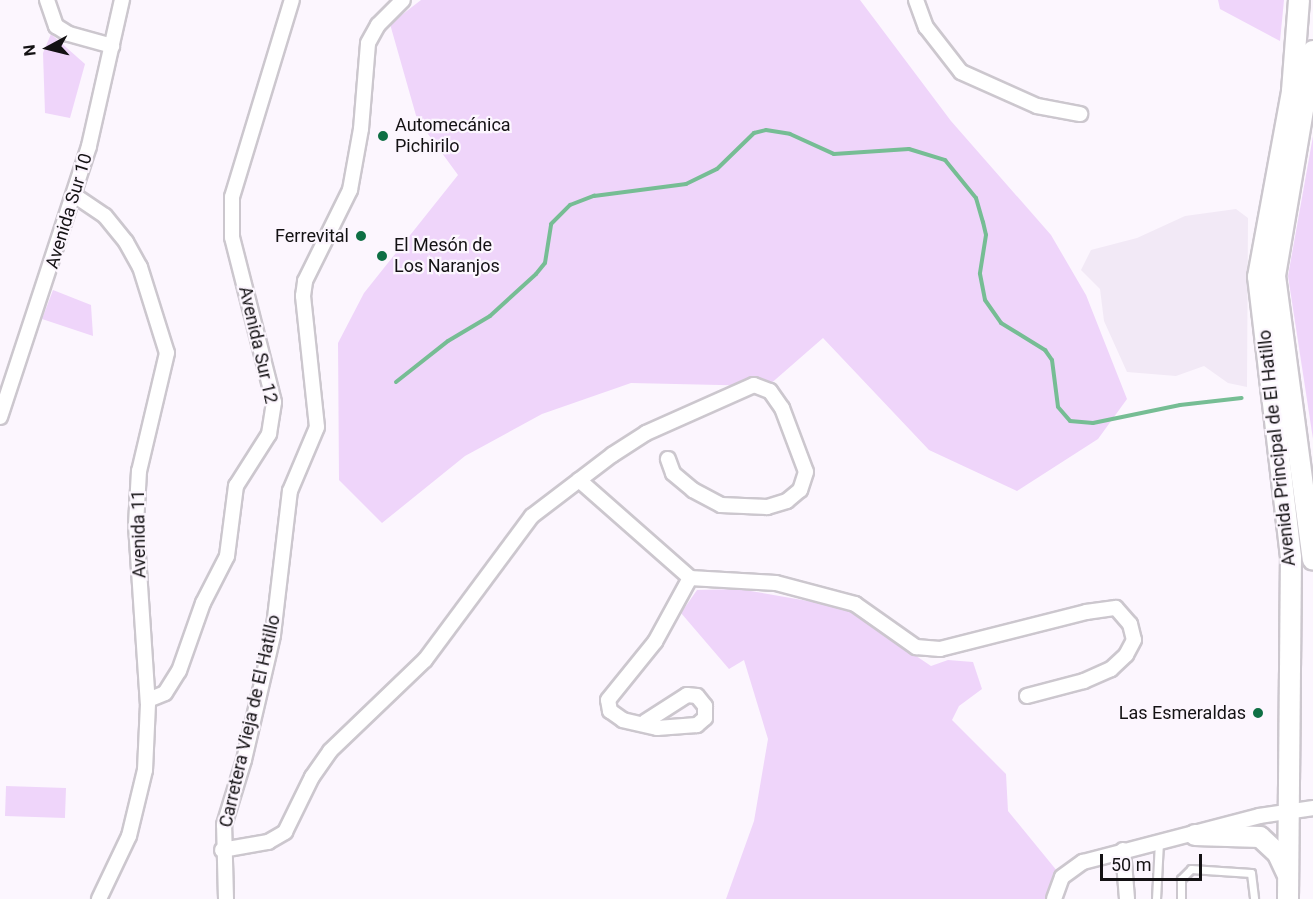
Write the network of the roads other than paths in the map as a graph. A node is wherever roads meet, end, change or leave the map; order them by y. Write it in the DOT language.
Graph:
graph roads {
  1 [pos="47,0"];
  2 [pos="122,0"];
  3 [pos="292,0"];
  4 [pos="403,0"];
  5 [pos="916,0"];
  6 [pos="1299,0"];
  7 [pos="111,46"];
  8 [pos="1313,51"];
  9 [pos="1080,114"];
  10 [pos="74,195"];
  11 [pos="1,412"];
  12 [pos="668,459"];
  13 [pos="579,480"];
  14 [pos="1313,559"];
  15 [pos="690,578"];
  16 [pos="1027,696"];
  17 [pos="148,700"];
  18 [pos="645,722"];
  19 [pos="1313,808"];
  20 [pos="1290,809"];
  21 [pos="1195,835"];
  22 [pos="1159,841"];
  23 [pos="222,850"];
  24 [pos="1123,850"];
  25 [pos="1288,875"];
  26 [pos="99,899"];
  27 [pos="226,899"];
  28 [pos="1054,899"];
  29 [pos="1127,899"];
  30 [pos="1156,899"];
  31 [pos="1181,899"];
  32 [pos="1254,899"];
  33 [pos="1288,899"];
  1 -- 7 [label="street"];
  2 -- 7 [label="street, Avenida Sur 10"];
  3 -- 17 [label="street, Avenida Sur 12"];
  4 -- 23 [label="street, Carretera Vieja de El Hatillo"];
  5 -- 9 [label="street"];
  6 -- 20 [label="main road, Avenida Principal de El Hatillo"];
  7 -- 10 [label="street, Avenida Sur 10"];
  8 -- 14 [label="main road, Avenida Principal de El Hatillo"];
  10 -- 11 [label="street, Avenida Sur 10"];
  10 -- 17 [label="street, Avenida 11"];
  12 -- 13 [label="street"];
  13 -- 15 [label="street"];
  13 -- 23 [label="street"];
  15 -- 16 [label="street"];
  15 -- 18 [label="street"];
  17 -- 26 [label="street, Avenida 11"];
  19 -- 20 [label="street"];
  20 -- 21 [label="street"];
  20 -- 25 [label="main road, Avenida Principal de El Hatillo"];
  21 -- 22 [label="street"];
  21 -- 25 [label="main road"];
  22 -- 24 [label="street"];
  22 -- 30 [label="lane"];
  23 -- 27 [label="street, Carretera Vieja de El Hatillo"];
  24 -- 28 [label="street"];
  24 -- 29 [label="street"];
  25 -- 33 [label="main road, Avenida Principal de El Hatillo"];
  31 -- 32 [label="lane"];
}
